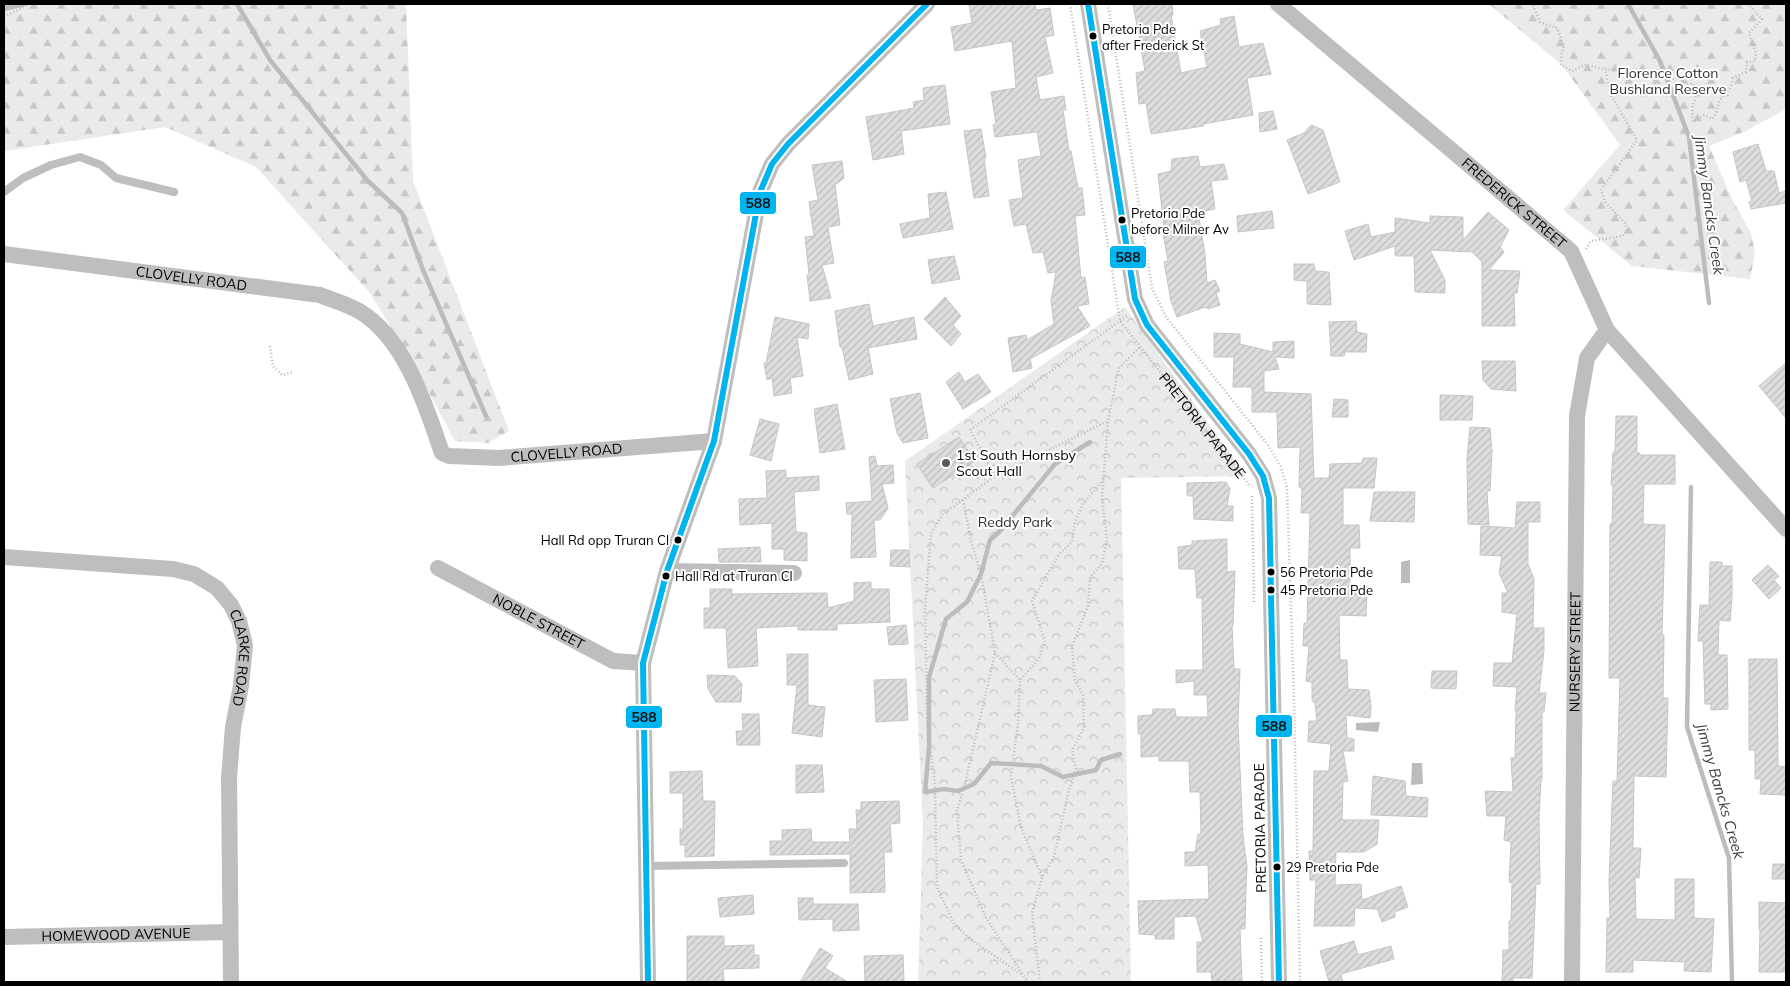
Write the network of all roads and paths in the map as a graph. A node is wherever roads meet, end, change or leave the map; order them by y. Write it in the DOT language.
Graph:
graph roads {
  1 [pos="29,4"];
  2 [pos="927,4"];
  3 [pos="1070,4"];
  4 [pos="1088,4"];
  5 [pos="1108,4"];
  6 [pos="1278,4"];
  7 [pos="1530,4"];
  8 [pos="1748,4"];
  9 [pos="4,17"];
  10 [pos="1605,69"];
  11 [pos="4,192"];
  12 [pos="174,192"];
  13 [pos="1591,241"];
  14 [pos="4,254"];
  15 [pos="1139,307"];
  16 [pos="1120,321"];
  17 [pos="1606,330"];
  18 [pos="270,346"];
  19 [pos="1140,347"];
  20 [pos="293,372"];
  21 [pos="1108,421"];
  22 [pos="714,441"];
  23 [pos="996,476"];
  24 [pos="1104,479"];
  25 [pos="963,500"];
  26 [pos="1786,529"];
  27 [pos="4,557"];
  28 [pos="438,568"];
  29 [pos="667,571"];
  30 [pos="794,573"];
  31 [pos="1255,610"];
  32 [pos="995,653"];
  33 [pos="643,663"];
  34 [pos="1020,680"];
  35 [pos="844,863"];
  36 [pos="646,866"];
  37 [pos="1042,878"];
  38 [pos="230,932"];
  39 [pos="1261,935"];
  40 [pos="4,937"];
  41 [pos="1021,974"];
  42 [pos="231,982"];
  43 [pos="648,982"];
  44 [pos="1028,982"];
  45 [pos="1040,982"];
  46 [pos="1262,982"];
  47 [pos="1279,982"];
  48 [pos="1300,982"];
  49 [pos="1572,982"];
  1 -- 9 [label="path"];
  2 -- 22 [label="street"];
  3 -- 16 [label="path, PRETORIA PARADE"];
  4 -- 15 [label="street, PRETORIA PARADE"];
  5 -- 48 [label="path"];
  6 -- 17 [label="street, FREDERICK STREET"];
  7 -- 10 [label="path"];
  8 -- 10 [label="path"];
  10 -- 13 [label="path"];
  11 -- 12 [label="lane"];
  14 -- 22 [label="street, CLOVELLY ROAD"];
  15 -- 16 [label="path"];
  15 -- 47 [label="street, PRETORIA PARADE"];
  16 -- 19 [label="path, PRETORIA PARADE"];
  16 -- 23 [label="path"];
  17 -- 26 [label="street, FREDERICK STREET"];
  17 -- 49 [label="street, NURSERY STREET"];
  18 -- 20 [label="path"];
  19 -- 21 [label="path"];
  19 -- 31 [label="path, PRETORIA PARADE"];
  21 -- 23 [label="path"];
  21 -- 24 [label="path"];
  22 -- 29 [label="street"];
  23 -- 25 [label="path"];
  24 -- 34 [label="path"];
  24 -- 37 [label="path"];
  25 -- 32 [label="path"];
  25 -- 41 [label="path"];
  27 -- 38 [label="street, CLARKE ROAD"];
  28 -- 33 [label="street, NOBLE STREET"];
  29 -- 30 [label="street"];
  29 -- 33 [label="street"];
  32 -- 34 [label="path"];
  32 -- 41 [label="path"];
  33 -- 36 [label="street"];
  34 -- 37 [label="path"];
  35 -- 36 [label="lane"];
  36 -- 43 [label="street"];
  37 -- 45 [label="path"];
  38 -- 40 [label="street, HOMEWOOD AVENUE"];
  38 -- 42 [label="street, CLARKE ROAD"];
  39 -- 46 [label="path"];
  41 -- 44 [label="path"];
}
